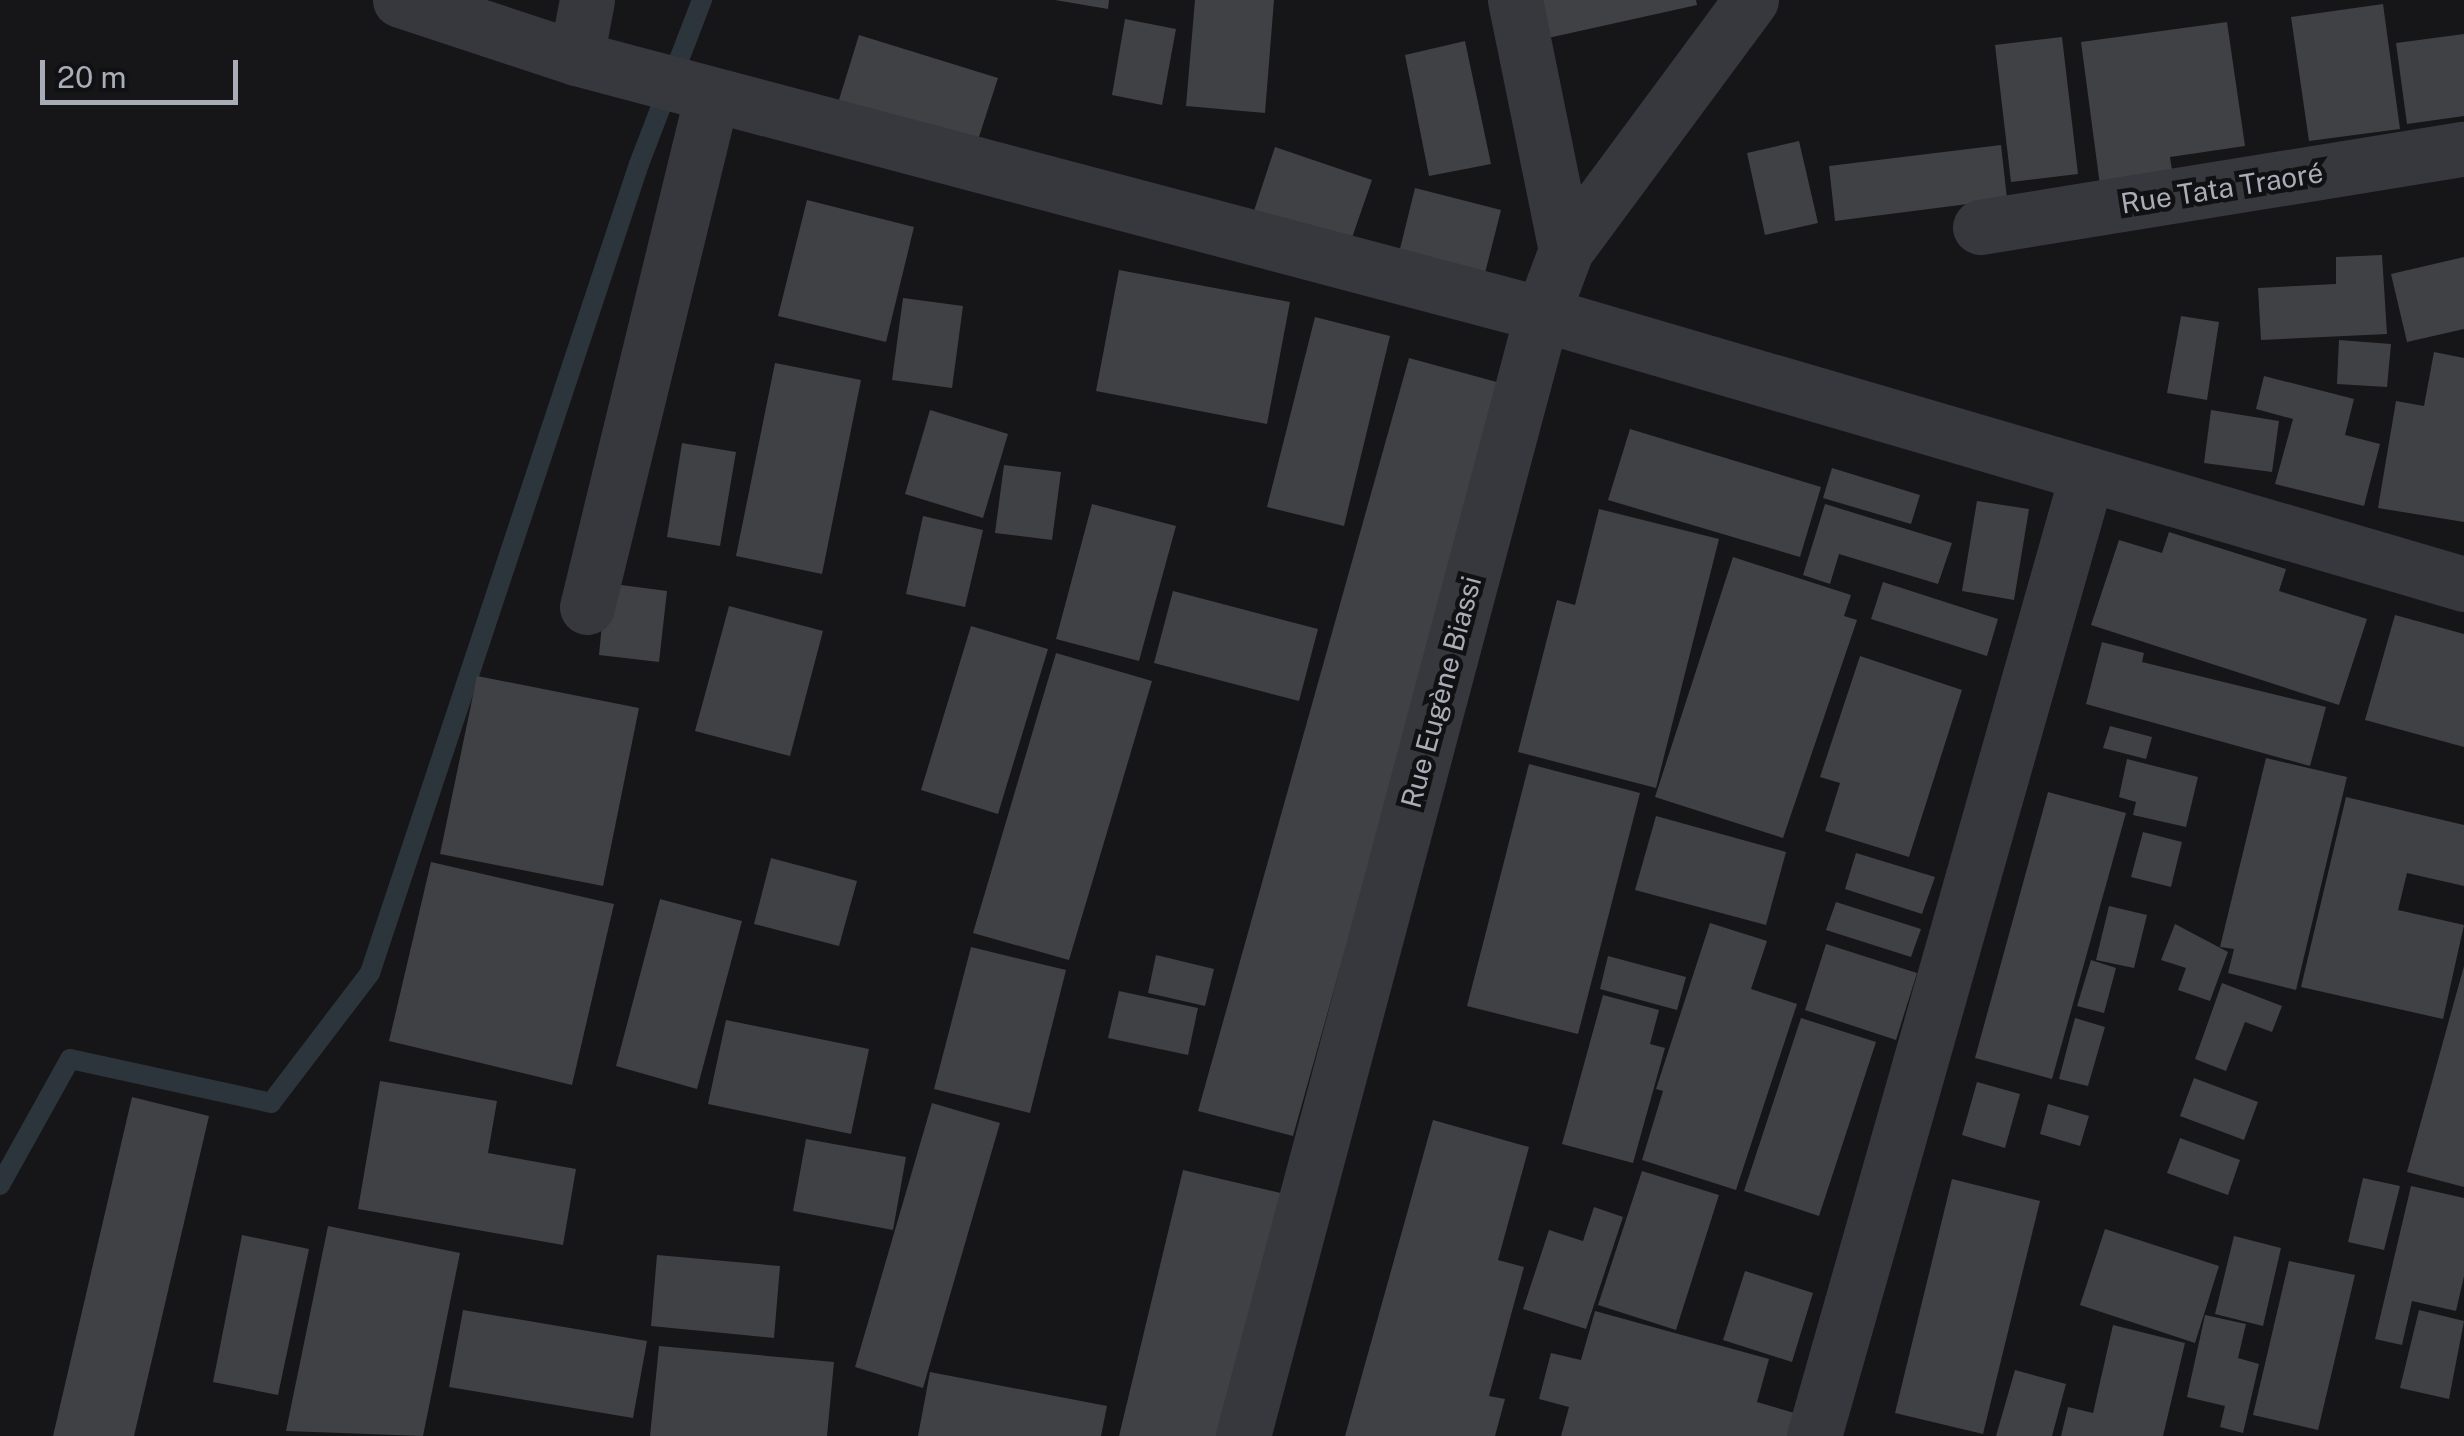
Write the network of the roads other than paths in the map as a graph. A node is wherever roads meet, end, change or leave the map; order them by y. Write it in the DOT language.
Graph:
graph roads {
  1 [pos="400,0"];
  2 [pos="588,0"];
  3 [pos="1515,0"];
  4 [pos="1751,0"];
  5 [pos="576,58"];
  6 [pos="712,95"];
  7 [pos="2464,149"];
  8 [pos="1980,227"];
  9 [pos="1566,250"];
  10 [pos="1542,314"];
  11 [pos="2086,478"];
  12 [pos="2464,584"];
  13 [pos="587,608"];
  14 [pos="1243,1436"];
  15 [pos="1814,1436"];
  1 -- 5 [label="street"];
  2 -- 5 [label="street"];
  3 -- 9 [label="street"];
  4 -- 9 [label="street, Rue Eugène Biassi"];
  5 -- 6 [label="street"];
  6 -- 10 [label="street"];
  6 -- 13 [label="street"];
  7 -- 8 [label="street, Rue Tata Traoré"];
  9 -- 10 [label="street, Rue Eugène Biassi"];
  10 -- 11 [label="street"];
  10 -- 14 [label="street, Rue Eugène Biassi"];
  11 -- 12 [label="street"];
  11 -- 15 [label="street"];
}
